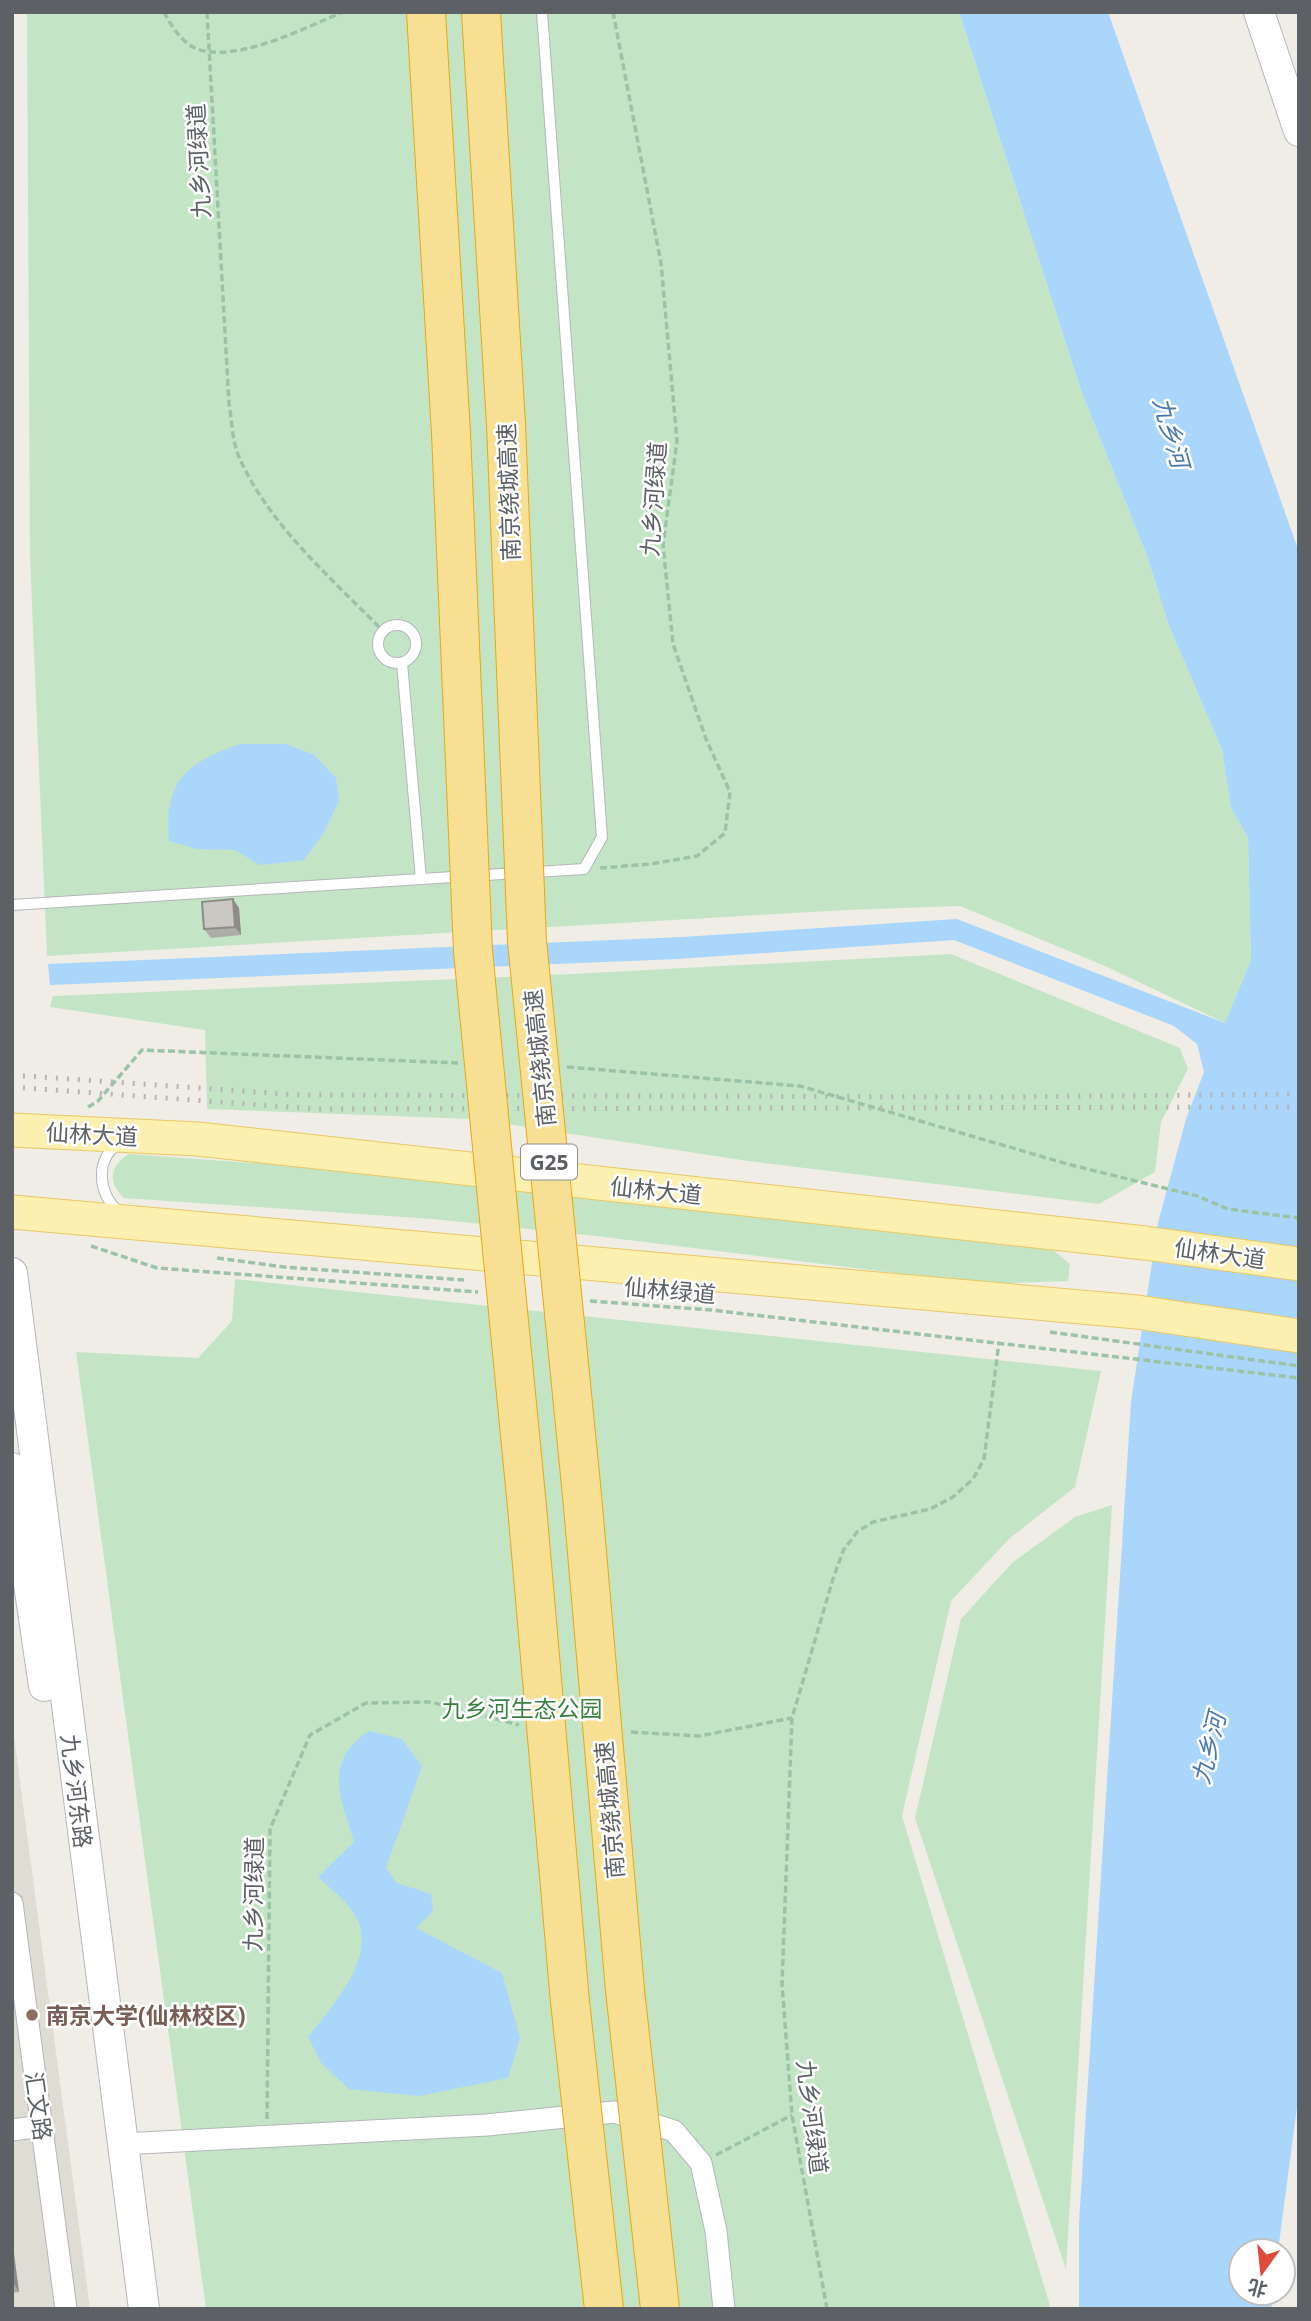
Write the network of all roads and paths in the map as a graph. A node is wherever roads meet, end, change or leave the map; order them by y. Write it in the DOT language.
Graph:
graph roads {
  1 [pos="164,12"];
  2 [pos="207,12"];
  3 [pos="342,12"];
  4 [pos="426,12"];
  5 [pos="481,12"];
  6 [pos="542,12"];
  7 [pos="613,12"];
  8 [pos="1259,12"];
  9 [pos="1281,12"];
  10 [pos="209,51"];
  11 [pos="1299,65"];
  12 [pos="1299,131"];
  13 [pos="383,631"];
  14 [pos="402,663"];
  15 [pos="584,869"];
  16 [pos="421,879"];
  17 [pos="12,905"];
  18 [pos="470,1063"];
  19 [pos="566,1067"];
  20 [pos="84,1110"];
  21 [pos="12,1130"];
  22 [pos="132,1136"];
  23 [pos="12,1212"];
  24 [pos="1299,1217"];
  25 [pos="131,1221"];
  26 [pos="85,1244"];
  27 [pos="1299,1264"];
  28 [pos="12,1273"];
  29 [pos="486,1293"];
  30 [pos="579,1300"];
  31 [pos="1299,1336"];
  32 [pos="999,1342"];
  33 [pos="1216,1354"];
  34 [pos="1299,1366"];
  35 [pos="1299,1378"];
  36 [pos="12,1468"];
  37 [pos="792,1718"];
  38 [pos="530,1727"];
  39 [pos="624,1732"];
  40 [pos="12,1903"];
  41 [pos="792,2115"];
  42 [pos="42,2126"];
  43 [pos="12,2130"];
  44 [pos="267,2136"];
  45 [pos="122,2144"];
  46 [pos="701,2164"];
  47 [pos="66,2309"];
  48 [pos="125,2309"];
  49 [pos="144,2309"];
  50 [pos="604,2309"];
  51 [pos="660,2309"];
  52 [pos="724,2309"];
  53 [pos="827,2309"];
  1 -- 10 [label="path"];
  2 -- 10 [label="path, 九乡河绿道"];
  3 -- 10 [label="path"];
  4 -- 50 [label="highway, G25, bridge"];
  5 -- 51 [label="highway, 南京绕城高速 / G25, bridge"];
  6 -- 15 [label="lane"];
  7 -- 15 [label="path, 九乡河绿道"];
  8 -- 12 [label="main road"];
  9 -- 11 [label="main road"];
  10 -- 13 [label="path, 九乡河绿道"];
  13 -- 14 [label="lane"];
  13 -- 14 [label="lane"];
  14 -- 16 [label="lane"];
  15 -- 16 [label="lane"];
  16 -- 17 [label="lane"];
  18 -- 20 [label="path"];
  19 -- 24 [label="path"];
  21 -- 22 [label="main road, 仙林大道"];
  22 -- 25 [label="lane"];
  22 -- 27 [label="main road, 仙林大道"];
  23 -- 25 [label="main road"];
  25 -- 31 [label="main road"];
  26 -- 29 [label="path"];
  28 -- 45 [label="main road, 九乡河东路"];
  30 -- 32 [label="path, 仙林绿道"];
  32 -- 35 [label="path, 仙林绿道"];
  32 -- 37 [label="path, 九乡河绿道"];
  33 -- 34 [label="path"];
  36 -- 48 [label="main road, 九乡河东路"];
  37 -- 39 [label="path"];
  37 -- 41 [label="path, 九乡河绿道"];
  38 -- 44 [label="path, 九乡河绿道"];
  40 -- 42 [label="street, 汇文路"];
  41 -- 46 [label="path"];
  41 -- 53 [label="path, 九乡河绿道"];
  42 -- 43 [label="street"];
  42 -- 47 [label="street, 汇文路"];
  44 -- 45 [label="street"];
  44 -- 46 [label="street"];
  45 -- 49 [label="main road, 九乡河东路"];
  46 -- 52 [label="street"];
}
